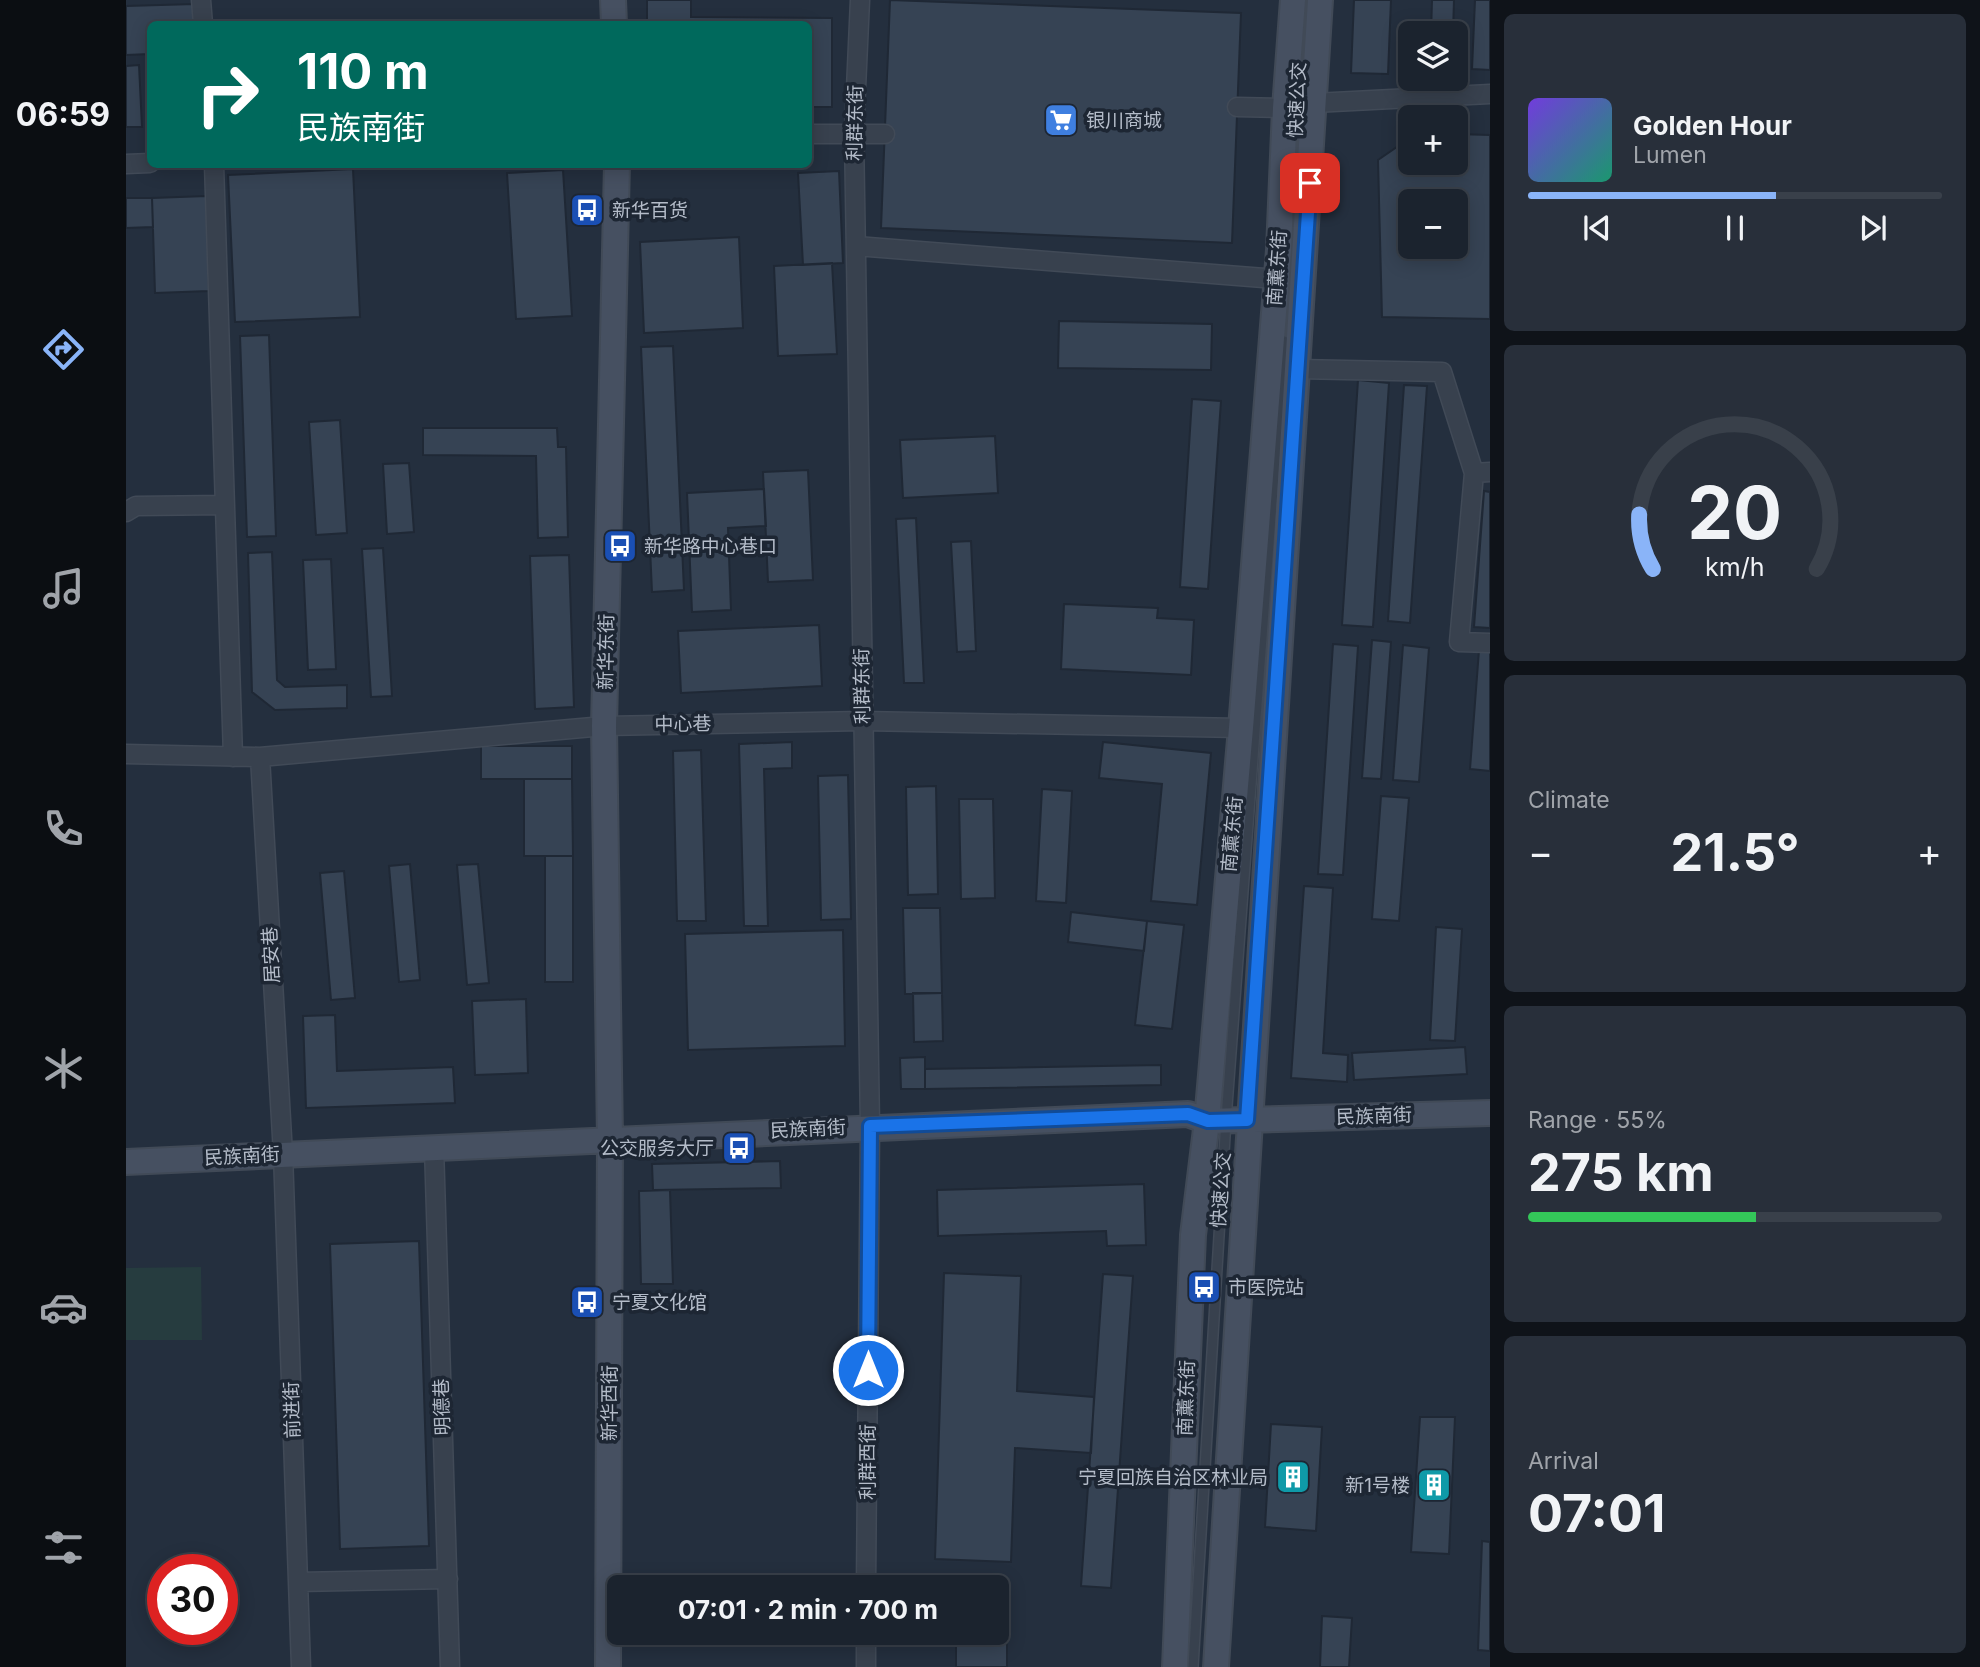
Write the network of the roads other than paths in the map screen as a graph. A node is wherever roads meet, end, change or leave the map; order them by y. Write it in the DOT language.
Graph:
graph roads {
  1 [pos="201,0"];
  2 [pos="613,0"];
  3 [pos="860,0"];
  4 [pos="1293,0"];
  5 [pos="1303,0"];
  6 [pos="1320,0"];
  7 [pos="203,21"];
  8 [pos="614,21"];
  9 [pos="1299,69"];
  10 [pos="1490,94"];
  11 [pos="1314,103"];
  12 [pos="1237,107"];
  13 [pos="1285,108"];
  14 [pos="854,132"];
  15 [pos="812,134"];
  16 [pos="885,134"];
  17 [pos="1294,152"];
  18 [pos="147,163"];
  19 [pos="126,164"];
  20 [pos="214,168"];
  21 [pos="617,168"];
  22 [pos="856,246"];
  23 [pos="1277,279"];
  24 [pos="1286,304"];
  25 [pos="1284,331"];
  26 [pos="1297,369"];
  27 [pos="1482,472"];
  28 [pos="225,505"];
  29 [pos="126,512"];
  30 [pos="1490,643"];
  31 [pos="862,720"];
  32 [pos="604,726"];
  33 [pos="1241,728"];
  34 [pos="126,754"];
  35 [pos="233,757"];
  36 [pos="260,757"];
  37 [pos="1490,1113"];
  38 [pos="1227,1120"];
  39 [pos="870,1126"];
  40 [pos="610,1139"];
  41 [pos="434,1147"];
  42 [pos="283,1154"];
  43 [pos="126,1162"];
  44 [pos="866,1575"];
  45 [pos="448,1579"];
  46 [pos="298,1582"];
  47 [pos="866,1645"];
  48 [pos="301,1667"];
  49 [pos="450,1667"];
  50 [pos="608,1667"];
  51 [pos="866,1667"];
  52 [pos="1175,1667"];
  53 [pos="1193,1667"];
  54 [pos="1216,1667"];
  1 -- 7 [label="street"];
  2 -- 8 [label="main road"];
  3 -- 14 [label="street, 利群东街"];
  4 -- 13 [label="main road, 南薰东街"];
  5 -- 9 [label="lane, 快速公交"];
  6 -- 11 [label="main road, 南薰东街"];
  10 -- 11 [label="street"];
  11 -- 26 [label="main road, 南薰东街"];
  12 -- 13 [label="street"];
  13 -- 23 [label="main road, 南薰东街"];
  14 -- 15 [label="street"];
  14 -- 16 [label="street"];
  14 -- 22 [label="street, 利群东街"];
  17 -- 24 [label="lane, 快速公交"];
  18 -- 19 [label="street"];
  20 -- 28 [label="street"];
  21 -- 32 [label="main road, 新华东街"];
  22 -- 23 [label="street"];
  22 -- 31 [label="street, 利群东街"];
  23 -- 33 [label="main road, 南薰东街"];
  25 -- 38 [label="lane, 快速公交"];
  26 -- 27 [label="street"];
  26 -- 38 [label="main road, 南薰东街"];
  27 -- 30 [label="street"];
  28 -- 29 [label="street"];
  28 -- 35 [label="street"];
  31 -- 32 [label="street, 中心巷"];
  31 -- 33 [label="street, 中心巷"];
  31 -- 39 [label="street, 利群东街"];
  32 -- 36 [label="street, 中心巷"];
  32 -- 40 [label="main road, 新华东街"];
  33 -- 38 [label="main road, 南薰东街"];
  34 -- 35 [label="street, 中心巷"];
  35 -- 36 [label="street, 中心巷"];
  36 -- 42 [label="street, 居安巷"];
  37 -- 38 [label="main road, 民族南街"];
  38 -- 39 [label="main road, 民族南街"];
  38 -- 52 [label="main road, 南薰东街"];
  38 -- 53 [label="lane, 快速公交"];
  38 -- 54 [label="main road, 南薰东街"];
  39 -- 40 [label="main road, 民族南街"];
  39 -- 44 [label="street, 利群西街"];
  40 -- 41 [label="main road, 民族南街"];
  40 -- 50 [label="main road, 新华西街"];
  41 -- 42 [label="main road, 民族南街"];
  41 -- 45 [label="street, 明德巷"];
  42 -- 43 [label="main road, 民族南街"];
  42 -- 46 [label="street, 前进街"];
  45 -- 46 [label="street"];
  45 -- 49 [label="street, 明德巷"];
  46 -- 48 [label="street, 前进街"];
  47 -- 51 [label="street"];
}
